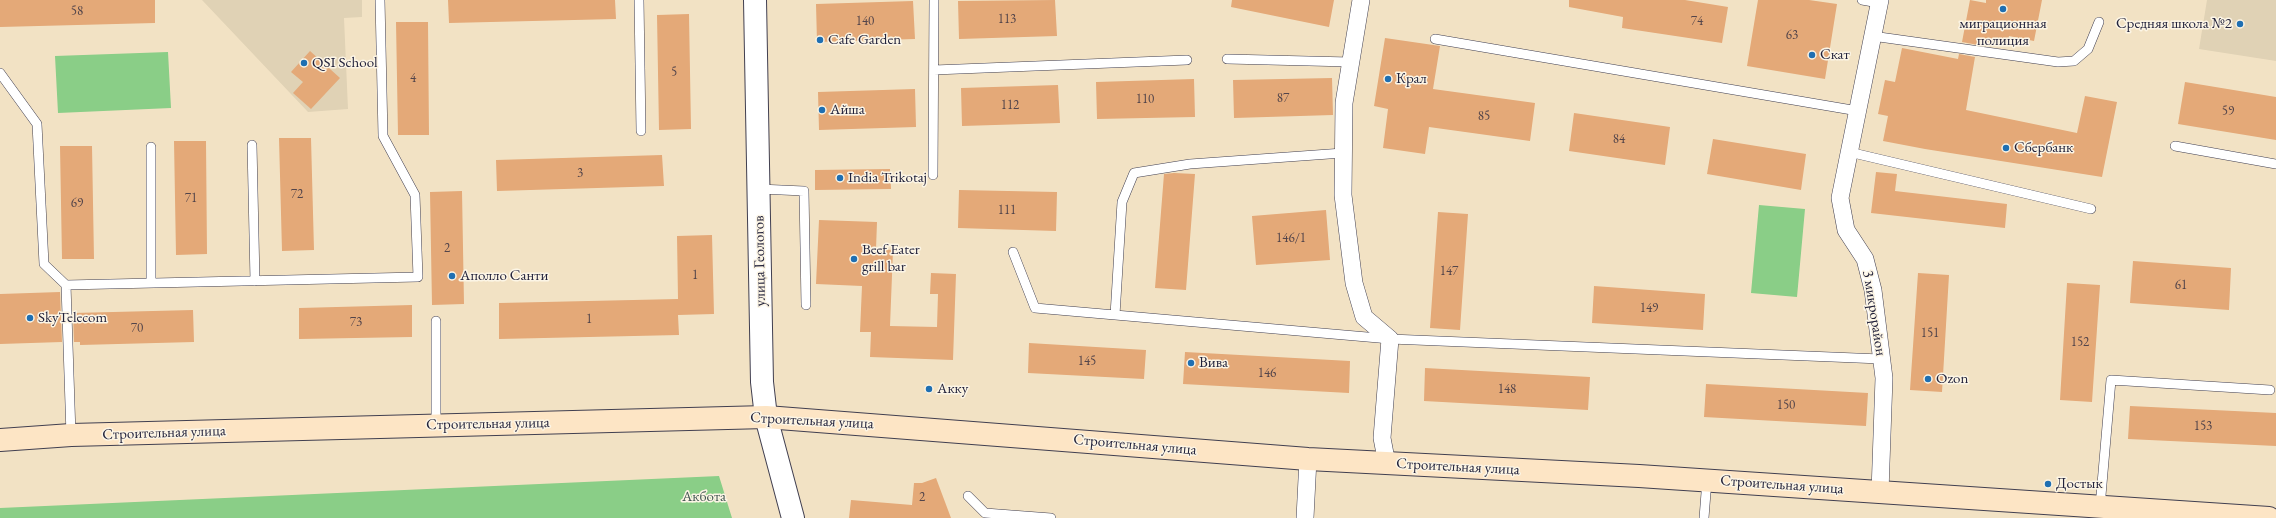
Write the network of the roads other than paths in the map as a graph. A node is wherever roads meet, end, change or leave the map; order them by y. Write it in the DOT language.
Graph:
graph roads {
  1 [pos="380,0"];
  2 [pos="639,0"];
  3 [pos="755,0"];
  4 [pos="934,0"];
  5 [pos="1360,0"];
  6 [pos="1862,0"];
  7 [pos="1879,2"];
  8 [pos="2098,22"];
  9 [pos="1872,36"];
  10 [pos="1435,39"];
  11 [pos="1227,59"];
  12 [pos="1187,60"];
  13 [pos="1350,62"];
  14 [pos="934,70"];
  15 [pos="0,72"];
  16 [pos="1858,111"];
  17 [pos="641,131"];
  18 [pos="252,145"];
  19 [pos="2175,146"];
  20 [pos="151,147"];
  21 [pos="1850,152"];
  22 [pos="1343,153"];
  23 [pos="2276,164"];
  24 [pos="933,175"];
  25 [pos="759,189"];
  26 [pos="2091,210"];
  27 [pos="1013,252"];
  28 [pos="255,280"];
  29 [pos="151,283"];
  30 [pos="66,285"];
  31 [pos="806,305"];
  32 [pos="1115,315"];
  33 [pos="436,321"];
  34 [pos="1390,339"];
  35 [pos="1881,359"];
  36 [pos="2270,390"];
  37 [pos="766,417"];
  38 [pos="436,425"];
  39 [pos="71,435"];
  40 [pos="0,440"];
  41 [pos="1308,459"];
  42 [pos="1387,464"];
  43 [pos="1707,480"];
  44 [pos="1880,492"];
  45 [pos="968,496"];
  46 [pos="2100,507"];
  47 [pos="793,518"];
  48 [pos="1051,518"];
  49 [pos="1305,518"];
  50 [pos="1704,518"];
  51 [pos="2269,518"];
  1 -- 28 [label="lane"];
  2 -- 17 [label="lane"];
  3 -- 25 [label="street, улица Геологов"];
  4 -- 14 [label="lane"];
  5 -- 13 [label="street"];
  6 -- 7 [label="lane"];
  7 -- 9 [label="street, 3 микрорайон"];
  8 -- 9 [label="lane"];
  9 -- 16 [label="street, 3 микрорайон"];
  10 -- 16 [label="lane"];
  11 -- 13 [label="lane"];
  12 -- 14 [label="lane"];
  13 -- 22 [label="street"];
  14 -- 24 [label="lane"];
  15 -- 30 [label="lane"];
  16 -- 21 [label="street, 3 микрорайон"];
  18 -- 28 [label="lane"];
  19 -- 23 [label="lane"];
  20 -- 29 [label="lane"];
  21 -- 26 [label="lane"];
  21 -- 35 [label="street, 3 микрорайон"];
  22 -- 32 [label="lane"];
  22 -- 34 [label="street"];
  25 -- 31 [label="lane"];
  25 -- 37 [label="street, улица Геологов"];
  27 -- 32 [label="lane"];
  28 -- 29 [label="lane"];
  29 -- 30 [label="lane"];
  30 -- 39 [label="lane"];
  32 -- 34 [label="lane"];
  33 -- 38 [label="lane"];
  34 -- 35 [label="lane"];
  34 -- 42 [label="street"];
  35 -- 44 [label="street, 3 микрорайон"];
  36 -- 46 [label="lane"];
  37 -- 38 [label="main road, Строительная улица"];
  37 -- 41 [label="main road, Строительная улица"];
  37 -- 47 [label="street, улица Геологов"];
  38 -- 39 [label="main road, Строительная улица"];
  39 -- 40 [label="main road, Строительная улица"];
  41 -- 42 [label="main road, Строительная улица"];
  41 -- 49 [label="street"];
  42 -- 43 [label="main road, Строительная улица"];
  43 -- 44 [label="main road, Строительная улица"];
  43 -- 50 [label="lane"];
  44 -- 46 [label="main road, Строительная улица"];
  45 -- 48 [label="lane"];
  46 -- 51 [label="main road, Строительная улица"];
}
